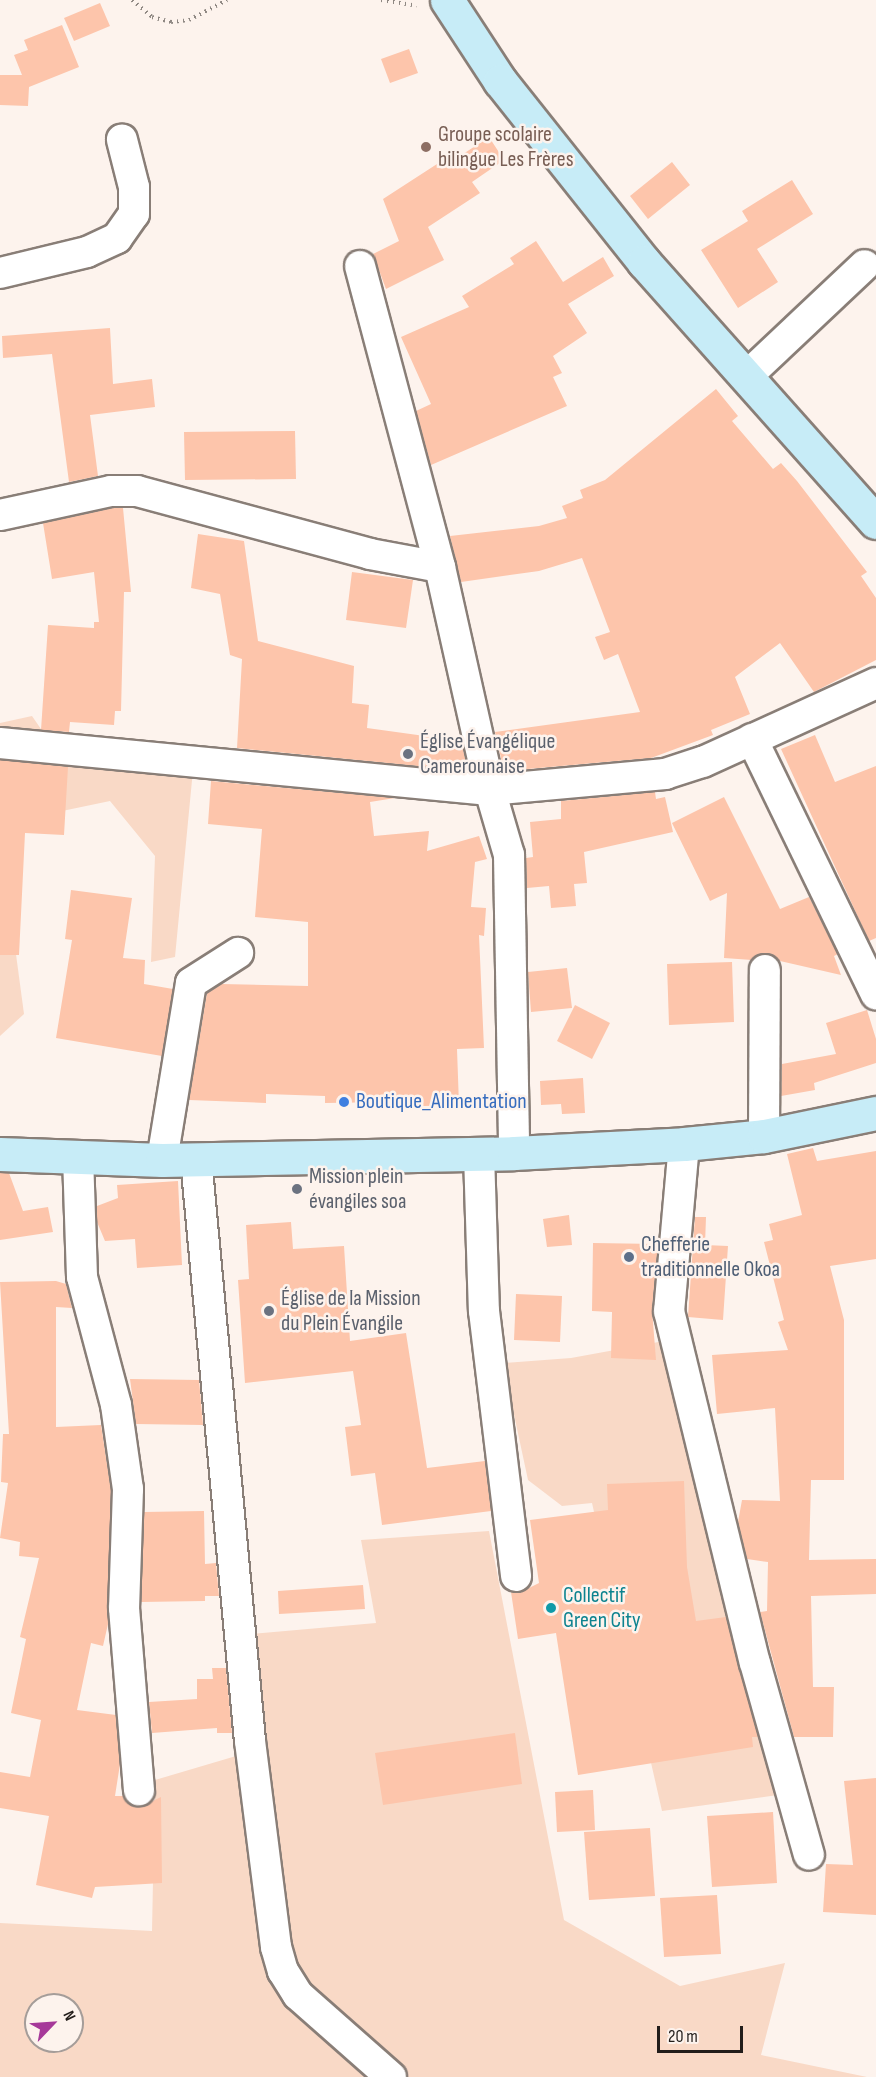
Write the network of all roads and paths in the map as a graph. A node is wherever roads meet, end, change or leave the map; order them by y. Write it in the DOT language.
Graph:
graph roads {
  1 [pos="132,0"];
  2 [pos="227,0"];
  3 [pos="447,0"];
  4 [pos="122,140"];
  5 [pos="865,265"];
  6 [pos="360,266"];
  7 [pos="0,273"];
  8 [pos="746,377"];
  9 [pos="0,514"];
  10 [pos="876,522"];
  11 [pos="440,567"];
  12 [pos="876,683"];
  13 [pos="752,739"];
  14 [pos="0,743"];
  15 [pos="490,790"];
  16 [pos="238,953"];
  17 [pos="765,970"];
  18 [pos="876,994"];
  19 [pos="876,1113"];
  20 [pos="764,1136"];
  21 [pos="684,1144"];
  22 [pos="514,1153"];
  23 [pos="0,1154"];
  24 [pos="479,1154"];
  25 [pos="78,1156"];
  26 [pos="195,1159"];
  27 [pos="162,1160"];
  28 [pos="516,1576"];
  29 [pos="139,1790"];
  30 [pos="809,1855"];
  31 [pos="391,2077"];
  1 -- 2 [label="path"];
  3 -- 8 [label="main road"];
  4 -- 7 [label="street"];
  5 -- 8 [label="street"];
  6 -- 11 [label="street"];
  8 -- 10 [label="main road"];
  9 -- 11 [label="street"];
  11 -- 15 [label="street"];
  12 -- 13 [label="street"];
  13 -- 15 [label="street"];
  13 -- 18 [label="street"];
  14 -- 15 [label="street"];
  15 -- 22 [label="street"];
  16 -- 27 [label="street"];
  17 -- 20 [label="street"];
  19 -- 20 [label="main road"];
  20 -- 21 [label="main road"];
  21 -- 22 [label="main road"];
  21 -- 30 [label="street"];
  22 -- 24 [label="main road"];
  23 -- 25 [label="main road"];
  24 -- 26 [label="main road"];
  24 -- 28 [label="street"];
  25 -- 27 [label="main road"];
  25 -- 29 [label="street"];
  26 -- 27 [label="main road"];
  26 -- 31 [label="street"];
}
